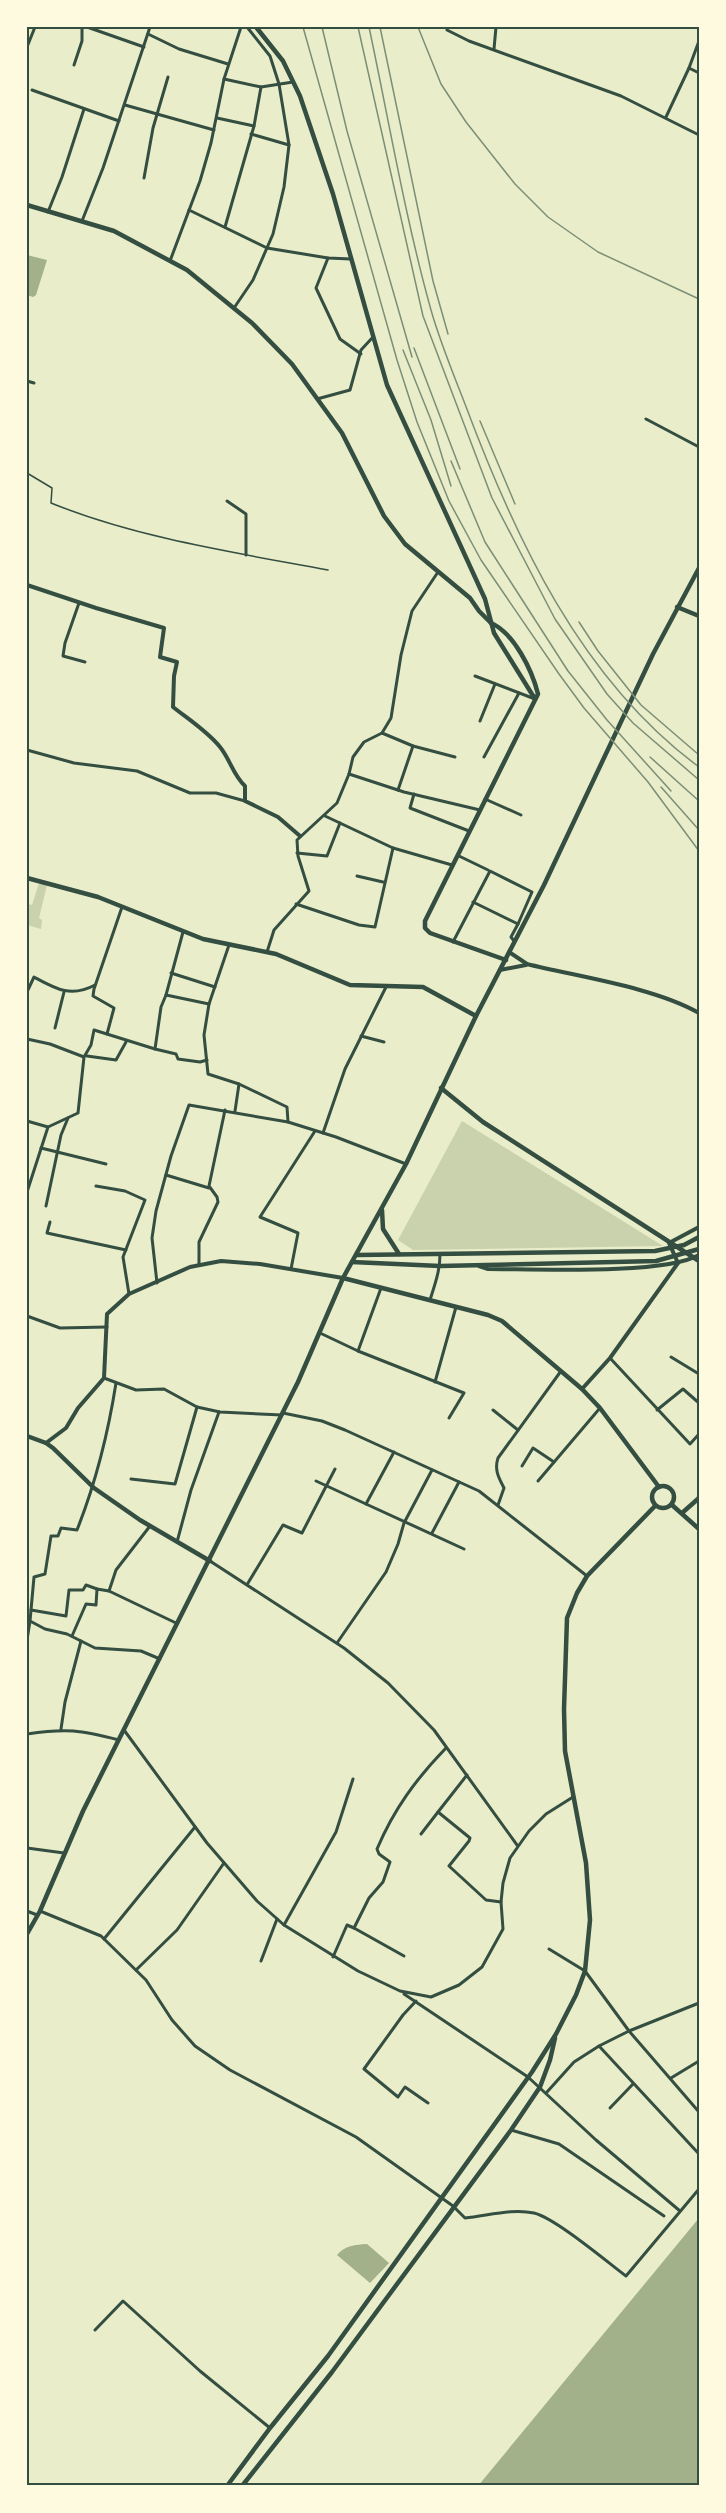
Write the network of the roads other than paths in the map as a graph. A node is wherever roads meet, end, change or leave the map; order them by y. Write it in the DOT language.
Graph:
graph roads {
  1 [pos="34,27"];
  2 [pos="82,27"];
  3 [pos="87,27"];
  4 [pos="150,27"];
  5 [pos="241,27"];
  6 [pos="246,27"];
  7 [pos="256,27"];
  8 [pos="496,27"];
  9 [pos="447,30"];
  10 [pos="148,34"];
  11 [pos="699,41"];
  12 [pos="144,46"];
  13 [pos="27,47"];
  14 [pos="494,49"];
  15 [pos="228,64"];
  16 [pos="74,65"];
  17 [pos="689,68"];
  18 [pos="699,73"];
  19 [pos="168,77"];
  20 [pos="224,79"];
  21 [pos="293,82"];
  22 [pos="279,84"];
  23 [pos="261,87"];
  24 [pos="32,90"];
  25 [pos="125,105"];
  26 [pos="84,109"];
  27 [pos="157,114"];
  28 [pos="666,117"];
  29 [pos="217,118"];
  30 [pos="119,121"];
  31 [pos="254,126"];
  32 [pos="214,130"];
  33 [pos="251,134"];
  34 [pos="699,135"];
  35 [pos="289,145"];
  36 [pos="144,178"];
  37 [pos="27,205"];
  38 [pos="189,210"];
  39 [pos="48,212"];
  40 [pos="82,222"];
  41 [pos="225,227"];
  42 [pos="267,248"];
  43 [pos="328,258"];
  44 [pos="351,259"];
  45 [pos="170,261"];
  46 [pos="234,308"];
  47 [pos="373,337"];
  48 [pos="361,354"];
  49 [pos="27,381"];
  50 [pos="34,383"];
  51 [pos="317,399"];
  52 [pos="646,419"];
  53 [pos="699,447"];
  54 [pos="27,473"];
  55 [pos="228,501"];
  56 [pos="246,555"];
  57 [pos="699,568"];
  58 [pos="328,570"];
  59 [pos="438,573"];
  60 [pos="27,585"];
  61 [pos="79,603"];
  62 [pos="676,608"];
  63 [pos="699,616"];
  64 [pos="491,623"];
  65 [pos="85,662"];
  66 [pos="475,676"];
  67 [pos="495,684"];
  68 [pos="519,693"];
  69 [pos="536,699"];
  70 [pos="480,721"];
  71 [pos="382,733"];
  72 [pos="413,746"];
  73 [pos="27,750"];
  74 [pos="455,757"];
  75 [pos="484,757"];
  76 [pos="349,774"];
  77 [pos="398,790"];
  78 [pos="414,794"];
  79 [pos="485,799"];
  80 [pos="245,801"];
  81 [pos="480,810"];
  82 [pos="521,815"];
  83 [pos="325,816"];
  84 [pos="340,823"];
  85 [pos="469,831"];
  86 [pos="300,836"];
  87 [pos="393,848"];
  88 [pos="297,853"];
  89 [pos="457,855"];
  90 [pos="452,865"];
  91 [pos="488,870"];
  92 [pos="357,876"];
  93 [pos="27,878"];
  94 [pos="384,882"];
  95 [pos="473,902"];
  96 [pos="296,904"];
  97 [pos="122,907"];
  98 [pos="518,924"];
  99 [pos="183,932"];
  100 [pos="515,942"];
  101 [pos="453,943"];
  102 [pos="229,945"];
  103 [pos="267,952"];
  104 [pos="509,952"];
  105 [pos="506,960"];
  106 [pos="527,964"];
  107 [pos="500,970"];
  108 [pos="171,973"];
  109 [pos="95,985"];
  110 [pos="386,985"];
  111 [pos="215,987"];
  112 [pos="27,992"];
  113 [pos="64,992"];
  114 [pos="166,995"];
  115 [pos="210,1004"];
  116 [pos="699,1012"];
  117 [pos="476,1016"];
  118 [pos="55,1028"];
  119 [pos="106,1034"];
  120 [pos="362,1036"];
  121 [pos="27,1039"];
  122 [pos="126,1042"];
  123 [pos="384,1042"];
  124 [pos="155,1049"];
  125 [pos="86,1056"];
  126 [pos="207,1060"];
  127 [pos="239,1084"];
  128 [pos="441,1088"];
  129 [pos="225,1110"];
  130 [pos="235,1112"];
  131 [pos="68,1118"];
  132 [pos="27,1121"];
  133 [pos="288,1122"];
  134 [pos="48,1127"];
  135 [pos="315,1131"];
  136 [pos="323,1133"];
  137 [pos="42,1148"];
  138 [pos="59,1152"];
  139 [pos="106,1164"];
  140 [pos="406,1164"];
  141 [pos="165,1175"];
  142 [pos="96,1186"];
  143 [pos="209,1188"];
  144 [pos="27,1192"];
  145 [pos="46,1206"];
  146 [pos="381,1210"];
  147 [pos="50,1222"];
  148 [pos="699,1227"];
  149 [pos="699,1238"];
  150 [pos="669,1243"];
  151 [pos="699,1249"];
  152 [pos="126,1250"];
  153 [pos="399,1254"];
  154 [pos="440,1254"];
  155 [pos="357,1255"];
  156 [pos="698,1258"];
  157 [pos="352,1262"];
  158 [pos="678,1263"];
  159 [pos="199,1265"];
  160 [pos="476,1265"];
  161 [pos="440,1266"];
  162 [pos="291,1269"];
  163 [pos="343,1278"];
  164 [pos="157,1283"];
  165 [pos="381,1288"];
  166 [pos="129,1294"];
  167 [pos="430,1300"];
  168 [pos="456,1307"];
  169 [pos="27,1316"];
  170 [pos="107,1327"];
  171 [pos="320,1333"];
  172 [pos="358,1351"];
  173 [pos="671,1357"];
  174 [pos="610,1358"];
  175 [pos="561,1371"];
  176 [pos="699,1374"];
  177 [pos="104,1378"];
  178 [pos="435,1382"];
  179 [pos="116,1383"];
  180 [pos="582,1389"];
  181 [pos="699,1403"];
  182 [pos="197,1407"];
  183 [pos="600,1408"];
  184 [pos="493,1410"];
  185 [pos="657,1410"];
  186 [pos="220,1412"];
  187 [pos="283,1414"];
  188 [pos="449,1418"];
  189 [pos="518,1430"];
  190 [pos="699,1434"];
  191 [pos="27,1436"];
  192 [pos="46,1443"];
  193 [pos="394,1452"];
  194 [pos="554,1462"];
  195 [pos="522,1466"];
  196 [pos="335,1468"];
  197 [pos="432,1470"];
  198 [pos="131,1479"];
  199 [pos="316,1481"];
  200 [pos="538,1481"];
  201 [pos="459,1482"];
  202 [pos="326,1486"];
  203 [pos="659,1487"];
  204 [pos="94,1488"];
  205 [pos="699,1498"];
  206 [pos="366,1504"];
  207 [pos="498,1505"];
  208 [pos="672,1505"];
  209 [pos="655,1506"];
  210 [pos="681,1513"];
  211 [pos="404,1523"];
  212 [pos="150,1526"];
  213 [pos="699,1529"];
  214 [pos="432,1533"];
  215 [pos="177,1542"];
  216 [pos="464,1549"];
  217 [pos="210,1561"];
  218 [pos="587,1576"];
  219 [pos="248,1583"];
  220 [pos="98,1589"];
  221 [pos="109,1591"];
  222 [pos="31,1610"];
  223 [pos="29,1621"];
  224 [pos="176,1623"];
  225 [pos="72,1636"];
  226 [pos="27,1640"];
  227 [pos="81,1641"];
  228 [pos="337,1643"];
  229 [pos="159,1659"];
  230 [pos="61,1729"];
  231 [pos="124,1730"];
  232 [pos="27,1734"];
  233 [pos="119,1740"];
  234 [pos="446,1748"];
  235 [pos="468,1774"];
  236 [pos="353,1779"];
  237 [pos="573,1797"];
  238 [pos="438,1812"];
  239 [pos="195,1827"];
  240 [pos="420,1834"];
  241 [pos="518,1846"];
  242 [pos="27,1848"];
  243 [pos="65,1854"];
  244 [pos="224,1863"];
  245 [pos="501,1902"];
  246 [pos="27,1911"];
  247 [pos="39,1913"];
  248 [pos="277,1919"];
  249 [pos="284,1925"];
  250 [pos="354,1928"];
  251 [pos="27,1934"];
  252 [pos="104,1939"];
  253 [pos="549,1949"];
  254 [pos="404,1956"];
  255 [pos="333,1957"];
  256 [pos="261,1961"];
  257 [pos="136,1970"];
  258 [pos="585,1971"];
  259 [pos="400,1992"];
  260 [pos="416,2001"];
  261 [pos="699,2003"];
  262 [pos="629,2031"];
  263 [pos="556,2034"];
  264 [pos="599,2046"];
  265 [pos="699,2061"];
  266 [pos="528,2077"];
  267 [pos="670,2078"];
  268 [pos="633,2084"];
  269 [pos="540,2087"];
  270 [pos="547,2092"];
  271 [pos="428,2103"];
  272 [pos="610,2108"];
  273 [pos="699,2112"];
  274 [pos="511,2130"];
  275 [pos="699,2154"];
  276 [pos="699,2189"];
  277 [pos="441,2198"];
  278 [pos="453,2206"];
  279 [pos="680,2211"];
  280 [pos="664,2216"];
  281 [pos="95,2330"];
  282 [pos="270,2428"];
  283 [pos="227,2486"];
  284 [pos="242,2486"];
  1 -- 13 [label="street"];
  2 -- 16 [label="street"];
  3 -- 12 [label="street"];
  4 -- 10 [label="street"];
  5 -- 15 [label="street"];
  6 -- 22 [label="street"];
  7 -- 21 [label="main road"];
  8 -- 14 [label="street"];
  9 -- 14 [label="street"];
  10 -- 12 [label="street"];
  10 -- 15 [label="street"];
  11 -- 17 [label="street"];
  12 -- 25 [label="street"];
  14 -- 28 [label="street"];
  15 -- 20 [label="street"];
  17 -- 18 [label="street"];
  17 -- 28 [label="street"];
  19 -- 27 [label="street"];
  20 -- 23 [label="street"];
  20 -- 29 [label="street"];
  21 -- 22 [label="street"];
  21 -- 44 [label="main road"];
  22 -- 23 [label="street"];
  22 -- 35 [label="street"];
  23 -- 31 [label="street"];
  24 -- 26 [label="street"];
  25 -- 27 [label="street"];
  25 -- 30 [label="street"];
  26 -- 30 [label="street"];
  26 -- 39 [label="street"];
  27 -- 32 [label="street"];
  27 -- 36 [label="street"];
  28 -- 34 [label="street"];
  29 -- 31 [label="street"];
  29 -- 32 [label="street"];
  30 -- 40 [label="street"];
  31 -- 33 [label="street"];
  32 -- 38 [label="street"];
  33 -- 35 [label="street"];
  33 -- 41 [label="street"];
  35 -- 42 [label="street"];
  37 -- 39 [label="main road"];
  38 -- 41 [label="street"];
  38 -- 45 [label="street"];
  39 -- 40 [label="main road"];
  40 -- 45 [label="main road"];
  41 -- 42 [label="street"];
  42 -- 43 [label="street"];
  42 -- 46 [label="street"];
  43 -- 44 [label="street"];
  43 -- 48 [label="street"];
  44 -- 47 [label="main road"];
  45 -- 46 [label="main road"];
  46 -- 51 [label="main road"];
  47 -- 48 [label="street"];
  47 -- 64 [label="main road"];
  48 -- 51 [label="street"];
  49 -- 50 [label="street"];
  51 -- 59 [label="main road"];
  52 -- 53 [label="street"];
  54 -- 56 [label="lane"];
  55 -- 56 [label="street"];
  56 -- 58 [label="lane"];
  57 -- 62 [label="main road"];
  59 -- 64 [label="main road"];
  59 -- 71 [label="street"];
  60 -- 61 [label="street"];
  61 -- 65 [label="street"];
  61 -- 80 [label="street"];
  62 -- 63 [label="main road"];
  62 -- 100 [label="main road"];
  64 -- 69 [label="main road"];
  64 -- 69 [label="main road"];
  66 -- 67 [label="street"];
  67 -- 68 [label="street"];
  67 -- 70 [label="street"];
  68 -- 69 [label="street"];
  68 -- 75 [label="street"];
  69 -- 79 [label="main road"];
  71 -- 72 [label="street"];
  71 -- 76 [label="street"];
  72 -- 74 [label="street"];
  72 -- 77 [label="street"];
  73 -- 80 [label="street"];
  76 -- 77 [label="street"];
  76 -- 83 [label="street"];
  77 -- 78 [label="street"];
  78 -- 81 [label="street"];
  78 -- 85 [label="street"];
  79 -- 81 [label="main road"];
  79 -- 82 [label="street"];
  80 -- 86 [label="street"];
  81 -- 85 [label="main road"];
  83 -- 84 [label="street"];
  83 -- 86 [label="street"];
  84 -- 87 [label="street"];
  84 -- 88 [label="street"];
  85 -- 89 [label="main road"];
  86 -- 88 [label="street"];
  87 -- 90 [label="street"];
  87 -- 94 [label="street"];
  88 -- 96 [label="street"];
  89 -- 90 [label="main road"];
  89 -- 91 [label="street"];
  90 -- 101 [label="main road"];
  92 -- 94 [label="street"];
  93 -- 97 [label="main road"];
  94 -- 96 [label="street"];
  95 -- 98 [label="street"];
  95 -- 98 [label="street"];
  95 -- 101 [label="street"];
  96 -- 103 [label="street"];
  97 -- 99 [label="main road"];
  97 -- 109 [label="street"];
  98 -- 100 [label="street"];
  99 -- 102 [label="main road"];
  99 -- 108 [label="street"];
  100 -- 104 [label="main road"];
  101 -- 105 [label="main road"];
  102 -- 103 [label="main road"];
  102 -- 111 [label="street"];
  103 -- 110 [label="main road"];
  104 -- 105 [label="main road"];
  104 -- 106 [label="street"];
  105 -- 107 [label="main road"];
  106 -- 107 [label="street"];
  106 -- 116 [label="street"];
  107 -- 117 [label="main road"];
  108 -- 111 [label="street"];
  108 -- 114 [label="street"];
  109 -- 113 [label="street"];
  109 -- 119 [label="street"];
  110 -- 117 [label="main road"];
  110 -- 120 [label="street"];
  111 -- 115 [label="street"];
  112 -- 113 [label="street"];
  113 -- 118 [label="street"];
  114 -- 115 [label="street"];
  114 -- 124 [label="street"];
  115 -- 126 [label="street"];
  117 -- 128 [label="main road"];
  119 -- 122 [label="street"];
  119 -- 125 [label="street"];
  120 -- 123 [label="street"];
  120 -- 136 [label="street"];
  121 -- 125 [label="street"];
  122 -- 124 [label="street"];
  122 -- 125 [label="street"];
  124 -- 126 [label="street"];
  125 -- 131 [label="street"];
  126 -- 127 [label="street"];
  127 -- 130 [label="street"];
  127 -- 133 [label="street"];
  128 -- 140 [label="main road"];
  128 -- 150 [label="main road"];
  129 -- 130 [label="street"];
  129 -- 141 [label="street"];
  129 -- 143 [label="street"];
  130 -- 133 [label="street"];
  131 -- 134 [label="street"];
  131 -- 138 [label="street"];
  132 -- 134 [label="street"];
  133 -- 135 [label="street"];
  134 -- 137 [label="street"];
  135 -- 136 [label="street"];
  135 -- 162 [label="street"];
  136 -- 140 [label="street"];
  137 -- 138 [label="street"];
  137 -- 144 [label="street"];
  138 -- 139 [label="street"];
  138 -- 145 [label="street"];
  140 -- 146 [label="main road"];
  141 -- 143 [label="street"];
  141 -- 164 [label="street"];
  142 -- 152 [label="street"];
  143 -- 159 [label="street"];
  146 -- 153 [label="main road"];
  146 -- 155 [label="main road"];
  147 -- 152 [label="street"];
  148 -- 150 [label="street"];
  149 -- 154 [label="main road"];
  150 -- 156 [label="main road"];
  150 -- 158 [label="street"];
  151 -- 160 [label="main road"];
  152 -- 166 [label="street"];
  153 -- 154 [label="main road"];
  153 -- 155 [label="main road"];
  154 -- 161 [label="street"];
  155 -- 157 [label="main road"];
  156 -- 158 [label="street"];
  157 -- 161 [label="main road"];
  157 -- 163 [label="main road"];
  158 -- 160 [label="street"];
  158 -- 174 [label="street"];
  159 -- 162 [label="street"];
  159 -- 164 [label="street"];
  160 -- 161 [label="main road"];
  161 -- 167 [label="street"];
  162 -- 163 [label="street"];
  163 -- 165 [label="main road"];
  163 -- 171 [label="main road"];
  164 -- 166 [label="street"];
  165 -- 167 [label="main road"];
  165 -- 172 [label="street"];
  166 -- 170 [label="street"];
  167 -- 168 [label="main road"];
  168 -- 175 [label="main road"];
  168 -- 178 [label="street"];
  169 -- 170 [label="street"];
  170 -- 177 [label="street"];
  171 -- 172 [label="street"];
  171 -- 187 [label="main road"];
  172 -- 178 [label="street"];
  173 -- 176 [label="street"];
  174 -- 180 [label="street"];
  174 -- 185 [label="street"];
  175 -- 180 [label="main road"];
  175 -- 189 [label="street"];
  177 -- 179 [label="street"];
  177 -- 192 [label="street"];
  178 -- 188 [label="street"];
  179 -- 182 [label="street"];
  179 -- 204 [label="street"];
  180 -- 183 [label="main road"];
  181 -- 185 [label="street"];
  182 -- 186 [label="street"];
  182 -- 198 [label="street"];
  183 -- 194 [label="street"];
  183 -- 203 [label="main road"];
  184 -- 189 [label="street"];
  185 -- 190 [label="street"];
  186 -- 187 [label="street"];
  186 -- 215 [label="street"];
  187 -- 193 [label="street"];
  187 -- 217 [label="main road"];
  189 -- 207 [label="street"];
  191 -- 192 [label="main road"];
  192 -- 204 [label="main road"];
  193 -- 197 [label="street"];
  193 -- 206 [label="street"];
  194 -- 195 [label="street"];
  194 -- 200 [label="street"];
  196 -- 202 [label="street"];
  197 -- 201 [label="street"];
  197 -- 211 [label="street"];
  199 -- 202 [label="street"];
  201 -- 207 [label="street"];
  201 -- 214 [label="street"];
  202 -- 206 [label="street"];
  202 -- 219 [label="street"];
  203 -- 208 [label="main road"];
  203 -- 209 [label="main road"];
  204 -- 212 [label="main road"];
  204 -- 222 [label="street"];
  205 -- 210 [label="main road"];
  206 -- 211 [label="street"];
  207 -- 218 [label="street"];
  208 -- 209 [label="main road"];
  208 -- 210 [label="main road"];
  209 -- 218 [label="main road"];
  210 -- 213 [label="main road"];
  211 -- 214 [label="street"];
  211 -- 228 [label="street"];
  212 -- 215 [label="main road"];
  212 -- 221 [label="street"];
  214 -- 216 [label="street"];
  215 -- 217 [label="main road"];
  217 -- 219 [label="street"];
  217 -- 224 [label="main road"];
  218 -- 237 [label="main road"];
  219 -- 228 [label="street"];
  220 -- 221 [label="street"];
  220 -- 222 [label="street"];
  220 -- 225 [label="street"];
  221 -- 224 [label="street"];
  222 -- 223 [label="street"];
  223 -- 225 [label="street"];
  223 -- 226 [label="street"];
  224 -- 229 [label="main road"];
  225 -- 227 [label="street"];
  227 -- 229 [label="street"];
  227 -- 230 [label="street"];
  228 -- 234 [label="street"];
  229 -- 231 [label="main road"];
  230 -- 232 [label="street"];
  230 -- 233 [label="street"];
  231 -- 233 [label="main road"];
  231 -- 239 [label="street"];
  233 -- 243 [label="main road"];
  234 -- 235 [label="street"];
  234 -- 250 [label="street"];
  235 -- 238 [label="street"];
  235 -- 241 [label="street"];
  236 -- 249 [label="street"];
  237 -- 241 [label="street"];
  237 -- 258 [label="main road"];
  238 -- 240 [label="street"];
  238 -- 245 [label="street"];
  239 -- 244 [label="street"];
  239 -- 252 [label="street"];
  241 -- 245 [label="street"];
  242 -- 243 [label="street"];
  243 -- 247 [label="main road"];
  244 -- 248 [label="street"];
  244 -- 257 [label="street"];
  245 -- 259 [label="street"];
  246 -- 247 [label="street"];
  247 -- 251 [label="main road"];
  247 -- 252 [label="street"];
  248 -- 249 [label="street"];
  248 -- 256 [label="street"];
  249 -- 255 [label="street"];
  250 -- 254 [label="street"];
  250 -- 255 [label="street"];
  252 -- 257 [label="street"];
  253 -- 258 [label="street"];
  255 -- 259 [label="street"];
  257 -- 277 [label="street"];
  258 -- 262 [label="street"];
  258 -- 263 [label="main road"];
  259 -- 260 [label="street"];
  260 -- 266 [label="street"];
  260 -- 271 [label="street"];
  261 -- 262 [label="street"];
  262 -- 264 [label="street"];
  262 -- 267 [label="street"];
  263 -- 266 [label="main road"];
  263 -- 269 [label="main road"];
  264 -- 268 [label="street"];
  264 -- 270 [label="street"];
  265 -- 267 [label="street"];
  266 -- 269 [label="street"];
  266 -- 277 [label="main road"];
  267 -- 273 [label="street"];
  268 -- 272 [label="street"];
  268 -- 275 [label="street"];
  269 -- 270 [label="street"];
  269 -- 274 [label="main road"];
  270 -- 279 [label="street"];
  274 -- 278 [label="main road"];
  274 -- 280 [label="street"];
  276 -- 279 [label="street"];
  277 -- 278 [label="street"];
  277 -- 282 [label="main road"];
  278 -- 279 [label="street"];
  278 -- 284 [label="main road"];
  281 -- 282 [label="street"];
  282 -- 283 [label="main road"];
}
